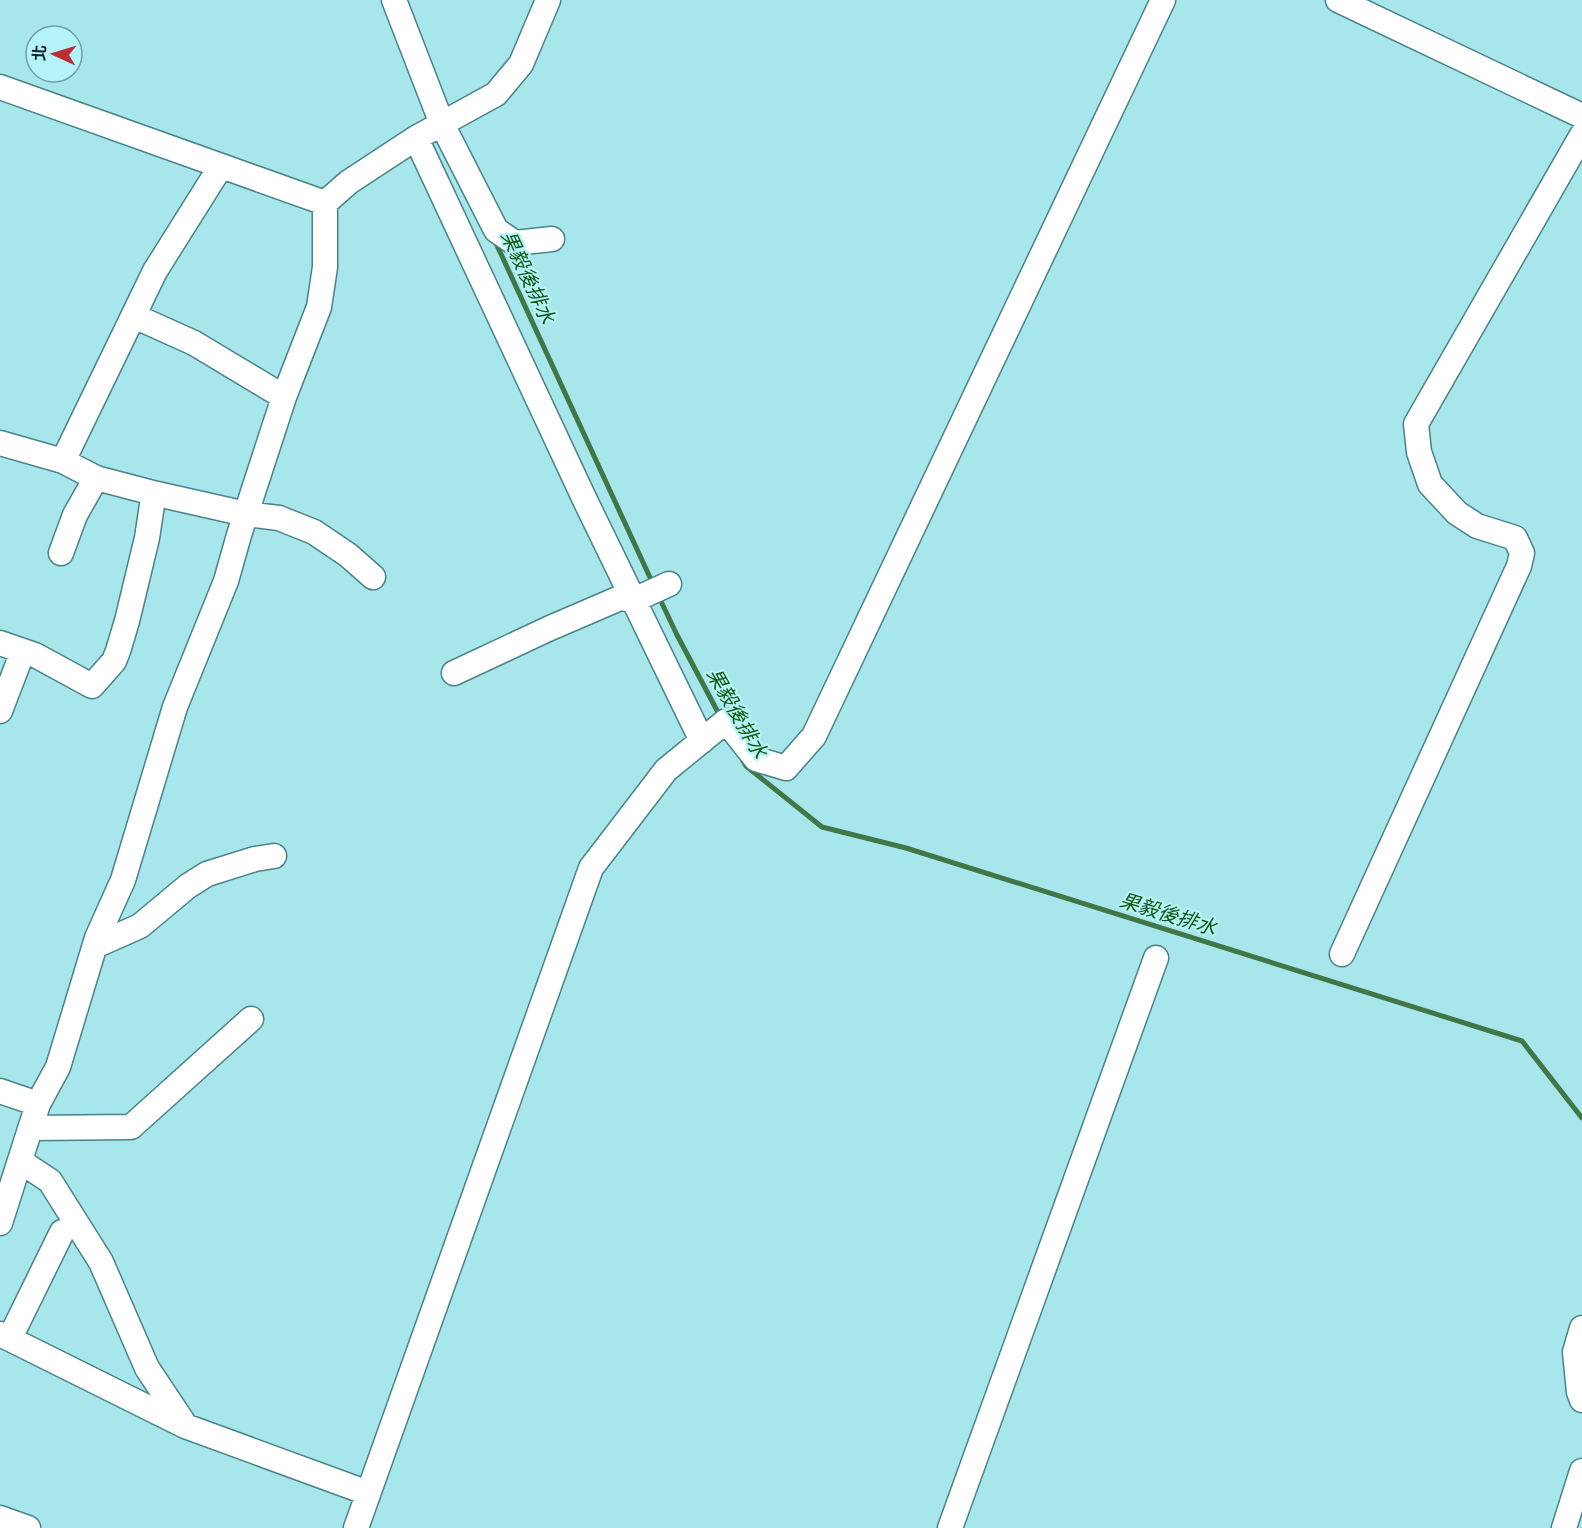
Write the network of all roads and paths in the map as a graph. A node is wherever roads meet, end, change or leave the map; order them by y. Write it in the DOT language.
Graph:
graph roads {
  1 [pos="394,0"];
  2 [pos="548,0"];
  3 [pos="1163,0"];
  4 [pos="1338,0"];
  5 [pos="0,87"];
  6 [pos="1582,116"];
  7 [pos="442,124"];
  8 [pos="1582,135"];
  9 [pos="416,138"];
  10 [pos="221,166"];
  11 [pos="325,203"];
  12 [pos="552,239"];
  13 [pos="134,316"];
  14 [pos="284,396"];
  15 [pos="0,443"];
  16 [pos="63,461"];
  17 [pos="96,478"];
  18 [pos="157,494"];
  19 [pos="246,514"];
  20 [pos="61,553"];
  21 [pos="373,577"];
  22 [pos="669,584"];
  23 [pos="634,600"];
  24 [pos="0,643"];
  25 [pos="24,651"];
  26 [pos="454,673"];
  27 [pos="0,711"];
  28 [pos="702,741"];
  29 [pos="274,856"];
  30 [pos="95,946"];
  31 [pos="1342,954"];
  32 [pos="1156,958"];
  33 [pos="251,1019"];
  34 [pos="0,1091"];
  35 [pos="38,1104"];
  36 [pos="31,1128"];
  37 [pos="20,1161"];
  38 [pos="0,1223"];
  39 [pos="62,1232"];
  40 [pos="1582,1328"];
  41 [pos="5,1336"];
  42 [pos="1582,1400"];
  43 [pos="185,1426"];
  44 [pos="1582,1472"];
  45 [pos="368,1493"];
  46 [pos="0,1518"];
  47 [pos="28,1528"];
  48 [pos="356,1528"];
  49 [pos="950,1528"];
  50 [pos="1564,1528"];
  1 -- 7 [label="street"];
  2 -- 7 [label="street"];
  3 -- 28 [label="street"];
  4 -- 6 [label="street"];
  5 -- 10 [label="street"];
  7 -- 9 [label="street"];
  7 -- 12 [label="street"];
  8 -- 31 [label="street"];
  9 -- 11 [label="street"];
  9 -- 23 [label="street"];
  10 -- 11 [label="street"];
  10 -- 13 [label="street"];
  11 -- 14 [label="street"];
  13 -- 14 [label="street"];
  13 -- 16 [label="street"];
  14 -- 19 [label="street"];
  15 -- 16 [label="street"];
  16 -- 17 [label="street"];
  17 -- 18 [label="street"];
  17 -- 20 [label="street"];
  18 -- 19 [label="street"];
  18 -- 25 [label="street"];
  19 -- 21 [label="street"];
  19 -- 30 [label="street"];
  22 -- 23 [label="street"];
  23 -- 26 [label="street"];
  23 -- 28 [label="street"];
  24 -- 25 [label="street"];
  25 -- 27 [label="street"];
  28 -- 45 [label="street"];
  29 -- 30 [label="street"];
  30 -- 35 [label="street"];
  32 -- 49 [label="street"];
  33 -- 36 [label="street"];
  34 -- 35 [label="street"];
  35 -- 36 [label="street"];
  36 -- 37 [label="street"];
  37 -- 38 [label="street"];
  37 -- 43 [label="street"];
  39 -- 41 [label="street"];
  40 -- 42 [label="street"];
  41 -- 43 [label="street"];
  43 -- 45 [label="street"];
  44 -- 50 [label="street"];
  45 -- 48 [label="street"];
  46 -- 47 [label="street"];
}
